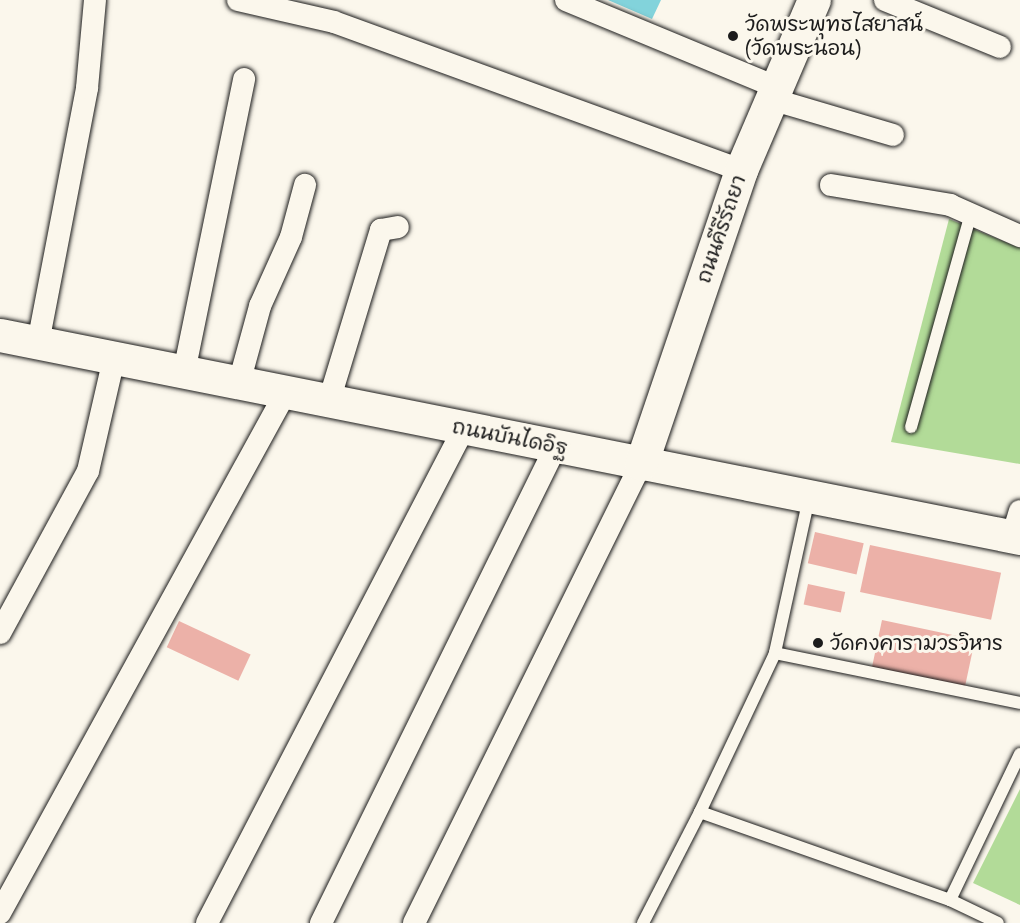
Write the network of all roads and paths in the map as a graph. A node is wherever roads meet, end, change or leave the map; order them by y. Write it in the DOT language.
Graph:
graph roads {
  1 [pos="95,0"];
  2 [pos="238,0"];
  3 [pos="566,0"];
  4 [pos="814,0"];
  5 [pos="885,0"];
  6 [pos="1000,47"];
  7 [pos="244,79"];
  8 [pos="774,93"];
  9 [pos="894,135"];
  10 [pos="741,170"];
  11 [pos="305,185"];
  12 [pos="831,185"];
  13 [pos="971,214"];
  14 [pos="398,227"];
  15 [pos="1020,236"];
  16 [pos="0,335"];
  17 [pos="38,343"];
  18 [pos="114,358"];
  19 [pos="184,372"];
  20 [pos="239,383"];
  21 [pos="286,393"];
  22 [pos="329,401"];
  23 [pos="911,427"];
  24 [pos="464,428"];
  25 [pos="556,446"];
  26 [pos="641,464"];
  27 [pos="809,497"];
  28 [pos="1017,529"];
  29 [pos="0,633"];
  30 [pos="775,653"];
  31 [pos="1020,703"];
  32 [pos="1020,754"];
  33 [pos="700,812"];
  34 [pos="950,900"];
  35 [pos="0,913"];
  36 [pos="207,923"];
  37 [pos="321,923"];
  38 [pos="414,923"];
  39 [pos="643,923"];
  40 [pos="998,923"];
  1 -- 17 [label="street"];
  2 -- 10 [label="street"];
  3 -- 8 [label="street"];
  4 -- 8 [label="main road, ถนนคีรีรัถยา"];
  5 -- 6 [label="street"];
  7 -- 19 [label="street"];
  8 -- 9 [label="street"];
  8 -- 10 [label="main road, ถนนคีรีรัถยา"];
  10 -- 26 [label="main road, ถนนคีรีรัถยา"];
  11 -- 20 [label="street"];
  12 -- 13 [label="street"];
  13 -- 15 [label="street"];
  13 -- 23 [label="lane"];
  14 -- 22 [label="street"];
  16 -- 17 [label="main road, ถนนบันไดอิฐ"];
  17 -- 18 [label="main road, ถนนบันไดอิฐ"];
  18 -- 19 [label="main road, ถนนบันไดอิฐ"];
  18 -- 29 [label="street"];
  19 -- 20 [label="main road, ถนนบันไดอิฐ"];
  20 -- 21 [label="main road, ถนนบันไดอิฐ"];
  21 -- 22 [label="main road, ถนนบันไดอิฐ"];
  21 -- 35 [label="street"];
  22 -- 24 [label="main road, ถนนบันไดอิฐ"];
  24 -- 25 [label="main road, ถนนบันไดอิฐ"];
  24 -- 36 [label="street"];
  25 -- 26 [label="main road, ถนนบันไดอิฐ"];
  25 -- 37 [label="street"];
  26 -- 27 [label="main road, ถนนบันไดอิฐ"];
  26 -- 38 [label="street"];
  27 -- 28 [label="main road, ถนนบันไดอิฐ"];
  27 -- 30 [label="lane"];
  30 -- 31 [label="lane"];
  30 -- 33 [label="lane"];
  32 -- 34 [label="lane"];
  33 -- 34 [label="lane"];
  33 -- 39 [label="lane"];
  34 -- 40 [label="lane"];
}
